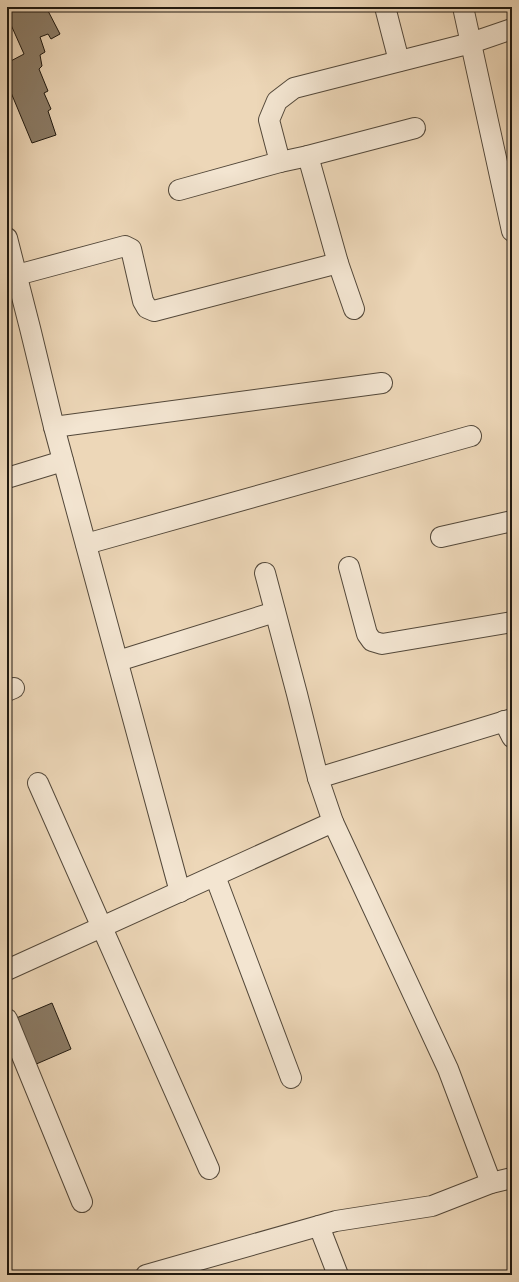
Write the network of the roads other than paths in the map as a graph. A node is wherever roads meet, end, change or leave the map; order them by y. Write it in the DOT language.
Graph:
graph roads {
  1 [pos="385,7"];
  2 [pos="463,7"];
  3 [pos="512,29"];
  4 [pos="471,42"];
  5 [pos="399,61"];
  6 [pos="415,128"];
  7 [pos="308,156"];
  8 [pos="280,162"];
  9 [pos="179,190"];
  10 [pos="512,230"];
  11 [pos="7,238"];
  12 [pos="338,263"];
  13 [pos="16,275"];
  14 [pos="354,308"];
  15 [pos="382,382"];
  16 [pos="54,427"];
  17 [pos="471,436"];
  18 [pos="63,461"];
  19 [pos="7,478"];
  20 [pos="512,521"];
  21 [pos="441,537"];
  22 [pos="86,544"];
  23 [pos="349,567"];
  24 [pos="265,573"];
  25 [pos="275,612"];
  26 [pos="512,622"];
  27 [pos="118,661"];
  28 [pos="509,726"];
  29 [pos="318,778"];
  30 [pos="38,783"];
  31 [pos="333,822"];
  32 [pos="215,876"];
  33 [pos="180,892"];
  34 [pos="102,927"];
  35 [pos="7,970"];
  36 [pos="7,1019"];
  37 [pos="291,1078"];
  38 [pos="209,1169"];
  39 [pos="512,1178"];
  40 [pos="491,1183"];
  41 [pos="82,1202"];
  42 [pos="319,1226"];
  43 [pos="146,1275"];
  44 [pos="338,1275"];
  1 -- 5 [label="street"];
  2 -- 4 [label="street"];
  3 -- 4 [label="street"];
  4 -- 5 [label="street"];
  4 -- 10 [label="street"];
  5 -- 8 [label="street"];
  6 -- 7 [label="street"];
  7 -- 8 [label="street"];
  7 -- 12 [label="street"];
  8 -- 9 [label="street"];
  11 -- 13 [label="street"];
  12 -- 13 [label="street"];
  12 -- 14 [label="street"];
  13 -- 16 [label="street"];
  15 -- 16 [label="street"];
  16 -- 18 [label="street"];
  17 -- 22 [label="street"];
  18 -- 19 [label="street"];
  18 -- 22 [label="street"];
  20 -- 21 [label="street"];
  22 -- 27 [label="street"];
  23 -- 26 [label="street"];
  24 -- 25 [label="street"];
  25 -- 27 [label="street"];
  25 -- 29 [label="street"];
  27 -- 33 [label="street"];
  28 -- 29 [label="street"];
  29 -- 31 [label="street"];
  30 -- 34 [label="street"];
  31 -- 32 [label="street"];
  31 -- 40 [label="street"];
  32 -- 33 [label="street"];
  32 -- 37 [label="street"];
  33 -- 34 [label="street"];
  34 -- 35 [label="street"];
  34 -- 38 [label="street"];
  36 -- 41 [label="street"];
  39 -- 40 [label="street"];
  40 -- 42 [label="street"];
  42 -- 43 [label="street"];
  42 -- 44 [label="street"];
}
